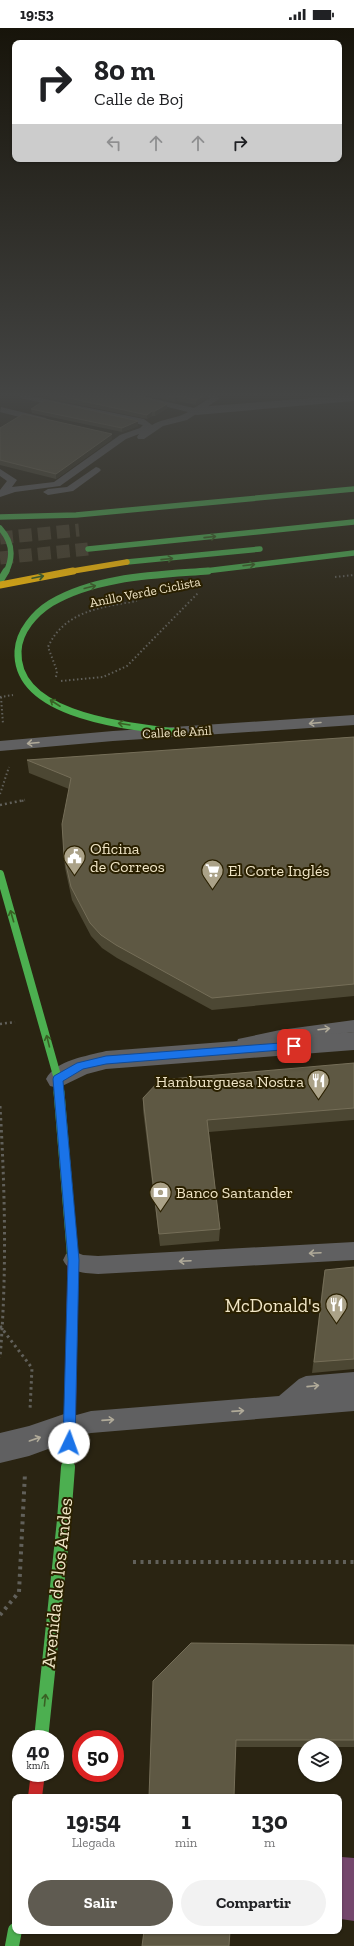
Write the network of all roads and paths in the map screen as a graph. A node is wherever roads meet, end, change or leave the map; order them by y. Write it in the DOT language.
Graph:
graph roads {
  1 [pos="11,482"];
  2 [pos="61,482"];
  3 [pos="80,482"];
  4 [pos="354,489"];
  5 [pos="3,493"];
  6 [pos="0,517"];
  7 [pos="354,522"];
  8 [pos="0,528"];
  9 [pos="268,548"];
  10 [pos="88,549"];
  11 [pos="354,553"];
  12 [pos="354,576"];
  13 [pos="333,578"];
  14 [pos="0,581"];
  15 [pos="0,586"];
  16 [pos="193,591"];
  17 [pos="141,600"];
  18 [pos="52,682"];
  19 [pos="34,689"];
  20 [pos="0,697"];
  21 [pos="354,720"];
  22 [pos="176,732"];
  23 [pos="2,738"];
  24 [pos="10,764"];
  25 [pos="0,794"];
  26 [pos="24,800"];
  27 [pos="0,805"];
  28 [pos="0,874"];
  29 [pos="16,1022"];
  30 [pos="0,1024"];
  31 [pos="354,1026"];
  32 [pos="354,1041"];
  33 [pos="203,1052"];
  34 [pos="58,1079"];
  35 [pos="0,1106"];
  36 [pos="354,1251"];
  37 [pos="73,1260"];
  38 [pos="0,1326"];
  39 [pos="3,1332"];
  40 [pos="0,1358"];
  41 [pos="354,1382"];
  42 [pos="354,1401"];
  43 [pos="282,1408"];
  44 [pos="30,1412"];
  45 [pos="70,1427"];
  46 [pos="0,1448"];
  47 [pos="25,1469"];
  48 [pos="133,1562"];
  49 [pos="354,1562"];
  50 [pos="0,1615"];
  51 [pos="42,1730"];
  52 [pos="37,1782"];
  53 [pos="35,1794"];
  54 [pos="14,1934"];
  55 [pos="12,1946"];
  1 -- 5 [label="lane"];
  2 -- 5 [label="lane"];
  3 -- 5 [label="lane"];
  4 -- 6 [label="main road"];
  10 -- 7 [label="main road, one-way"];
  8 -- 14 [label="main road"];
  15 -- 9 [label="main road, one-way"];
  19 -- 11 [label="main road, one-way"];
  12 -- 13 [label="path"];
  16 -- 18 [label="path, Anillo Verde Ciclista"];
  17 -- 18 [label="path, Anillo Verde Ciclista"];
  18 -- 19 [label="path"];
  19 -- 20 [label="path"];
  22 -- 19 [label="main road, one-way"];
  20 -- 23 [label="path"];
  21 -- 22 [label="street, Calle de Añil, one-way"];
  22 -- 23 [label="street, Calle de Añil, one-way"];
  24 -- 25 [label="path"];
  26 -- 27 [label="path"];
  34 -- 28 [label="main road, Avenida de los Andes, one-way"];
  29 -- 30 [label="path"];
  33 -- 31 [label="lane, one-way"];
  32 -- 33 [label="street"];
  33 -- 34 [label="street"];
  34 -- 37 [label="main road, Avenida de los Andes"];
  35 -- 39 [label="path"];
  36 -- 37 [label="lane, one-way"];
  37 -- 45 [label="main road, Avenida de los Andes"];
  38 -- 39 [label="path"];
  39 -- 40 [label="path"];
  39 -- 44 [label="path"];
  43 -- 41 [label="lane, one-way"];
  42 -- 43 [label="lane"];
  45 -- 43 [label="lane, one-way"];
  46 -- 45 [label="street, one-way"];
  51 -- 45 [label="main road, Avenida de los Andes, one-way"];
  47 -- 50 [label="path"];
  48 -- 49 [label="path"];
  52 -- 53 [label="main road"];
  54 -- 55 [label="main road"];
}
